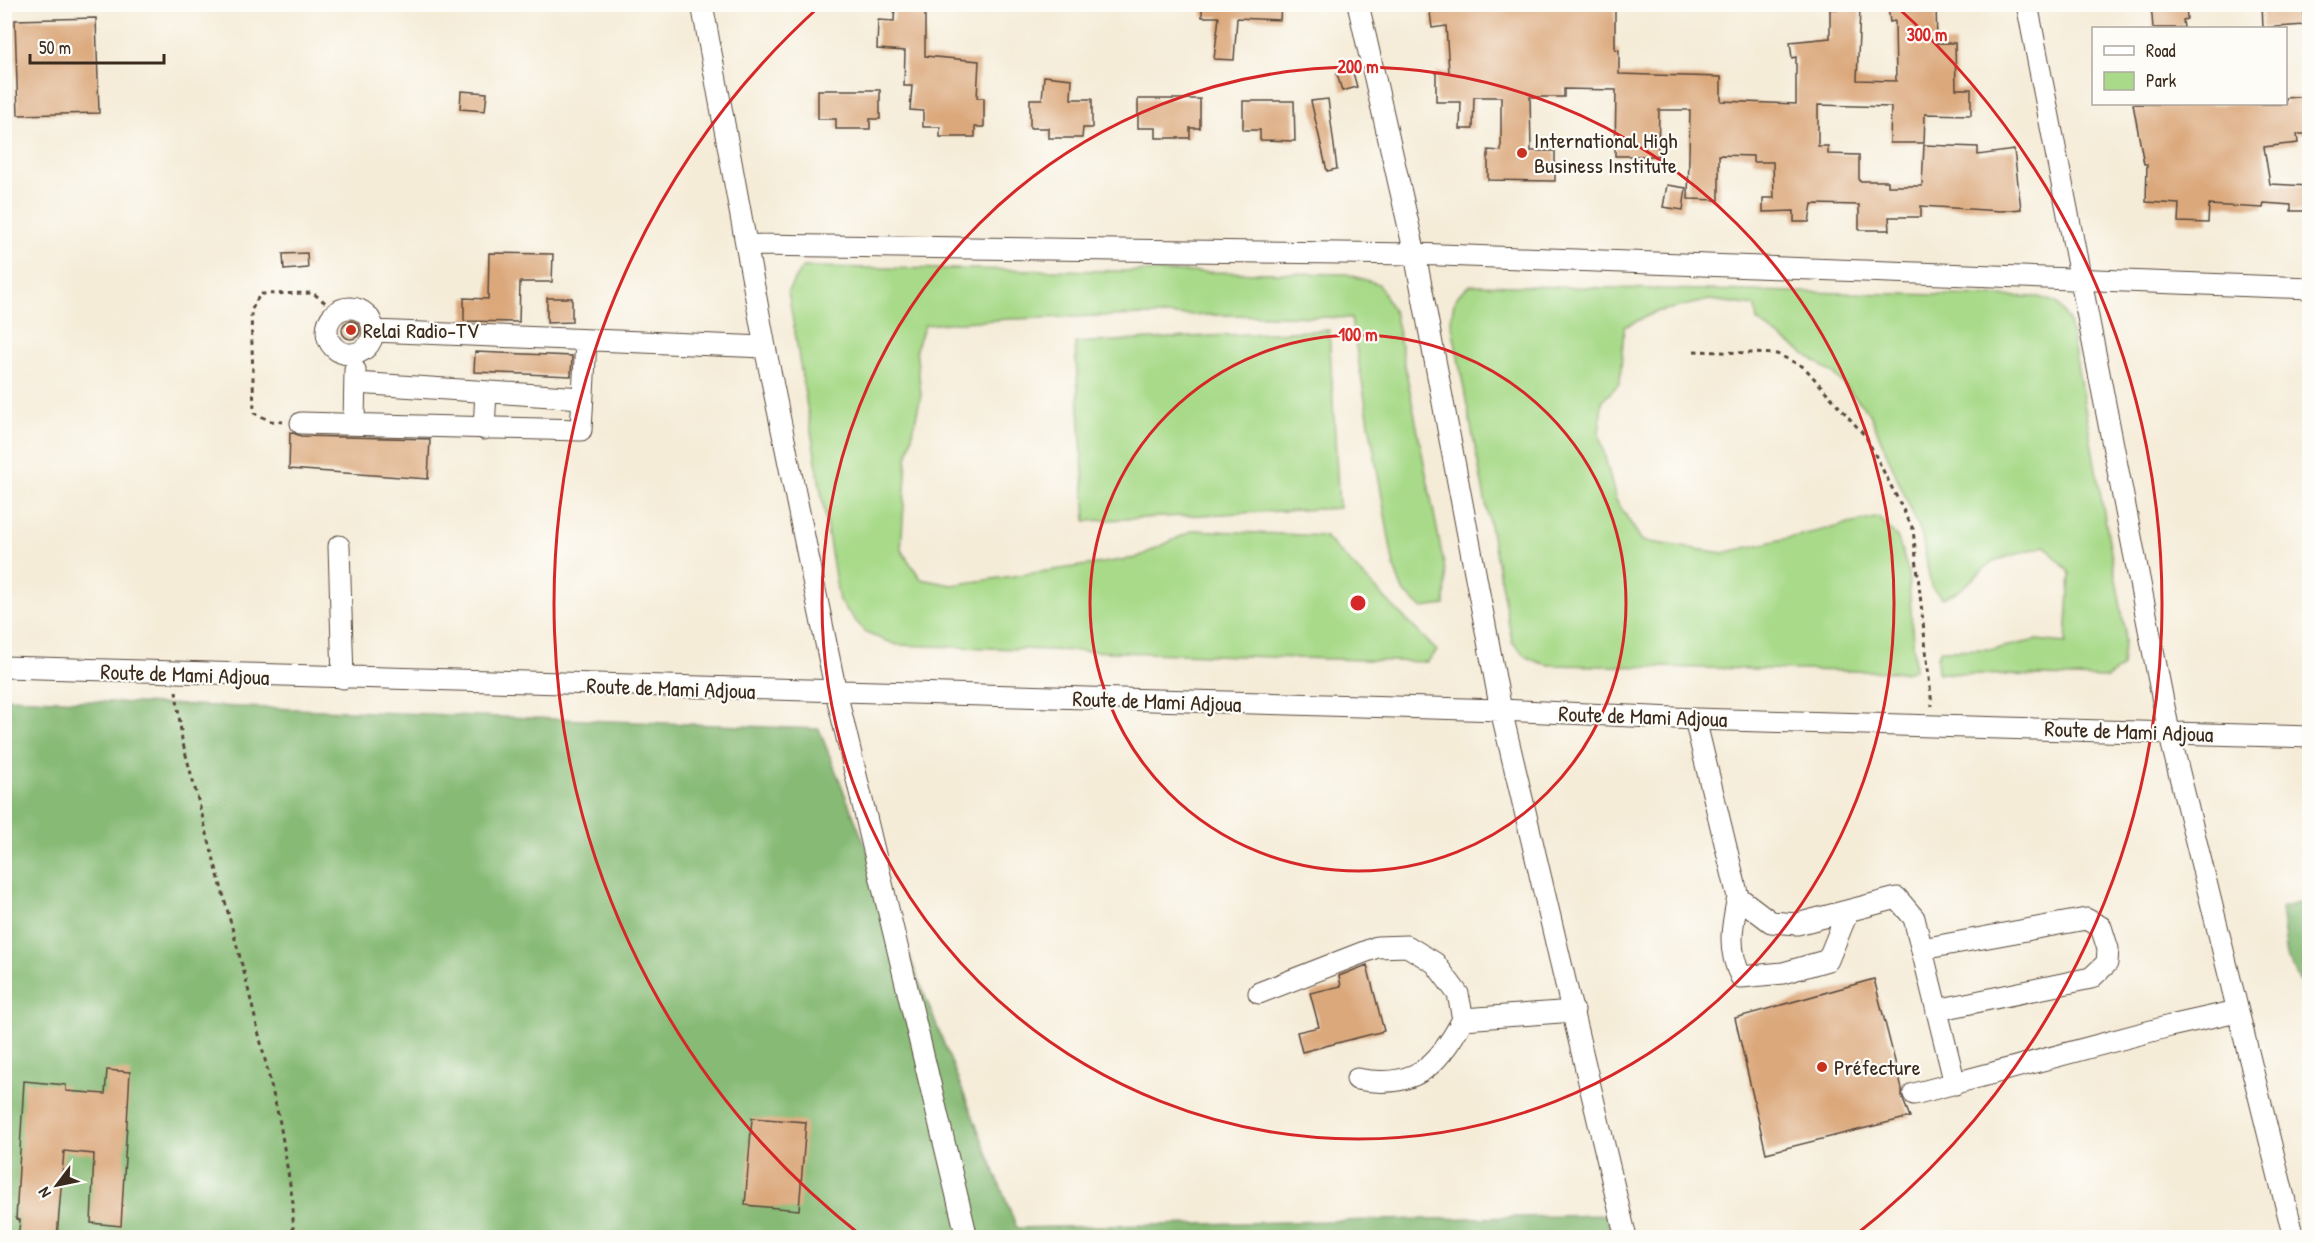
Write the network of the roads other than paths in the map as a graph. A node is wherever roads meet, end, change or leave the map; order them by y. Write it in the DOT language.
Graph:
graph roads {
  1 [pos="702,4"];
  2 [pos="1358,4"];
  3 [pos="2027,4"];
  4 [pos="748,245"];
  5 [pos="1415,254"];
  6 [pos="2080,280"];
  7 [pos="2310,288"];
  8 [pos="373,331"];
  9 [pos="586,341"];
  10 [pos="765,347"];
  11 [pos="354,354"];
  12 [pos="356,383"];
  13 [pos="486,392"];
  14 [pos="582,398"];
  15 [pos="300,423"];
  16 [pos="354,424"];
  17 [pos="484,429"];
  18 [pos="339,546"];
  19 [pos="4,667"];
  20 [pos="343,678"];
  21 [pos="836,692"];
  22 [pos="1502,710"];
  23 [pos="1695,719"];
  24 [pos="2169,732"];
  25 [pos="2310,737"];
  26 [pos="1738,897"];
  27 [pos="1848,911"];
  28 [pos="1922,949"];
  29 [pos="1259,993"];
  30 [pos="1937,1010"];
  31 [pos="1574,1011"];
  32 [pos="2236,1011"];
  33 [pos="1463,1019"];
  34 [pos="1357,1079"];
  35 [pos="1955,1084"];
  36 [pos="1914,1094"];
  37 [pos="967,1238"];
  38 [pos="1626,1238"];
  39 [pos="2294,1238"];
  1 -- 4 [label="street"];
  2 -- 5 [label="street"];
  3 -- 6 [label="street"];
  4 -- 5 [label="street"];
  4 -- 10 [label="street"];
  5 -- 6 [label="street"];
  5 -- 22 [label="street"];
  6 -- 7 [label="street"];
  6 -- 24 [label="street"];
  8 -- 9 [label="street"];
  8 -- 11 [label="street"];
  8 -- 11 [label="street"];
  9 -- 10 [label="street"];
  9 -- 14 [label="street"];
  10 -- 21 [label="street"];
  11 -- 12 [label="street"];
  12 -- 13 [label="street"];
  12 -- 16 [label="street"];
  13 -- 14 [label="street"];
  13 -- 17 [label="street"];
  14 -- 17 [label="street"];
  15 -- 16 [label="street"];
  16 -- 17 [label="street"];
  18 -- 20 [label="street"];
  19 -- 20 [label="street, Route de Mami Adjoua"];
  20 -- 21 [label="street, Route de Mami Adjoua"];
  21 -- 22 [label="street, Route de Mami Adjoua"];
  21 -- 37 [label="street"];
  22 -- 23 [label="street, Route de Mami Adjoua"];
  22 -- 31 [label="street"];
  23 -- 24 [label="street, Route de Mami Adjoua"];
  23 -- 26 [label="street"];
  24 -- 25 [label="street, Route de Mami Adjoua"];
  24 -- 32 [label="street"];
  26 -- 27 [label="street"];
  26 -- 27 [label="street"];
  27 -- 28 [label="street"];
  28 -- 30 [label="street"];
  28 -- 30 [label="street"];
  29 -- 33 [label="street"];
  30 -- 35 [label="street"];
  31 -- 33 [label="street"];
  31 -- 38 [label="street"];
  32 -- 35 [label="street"];
  32 -- 39 [label="street"];
  33 -- 34 [label="street"];
  35 -- 36 [label="street"];
}
